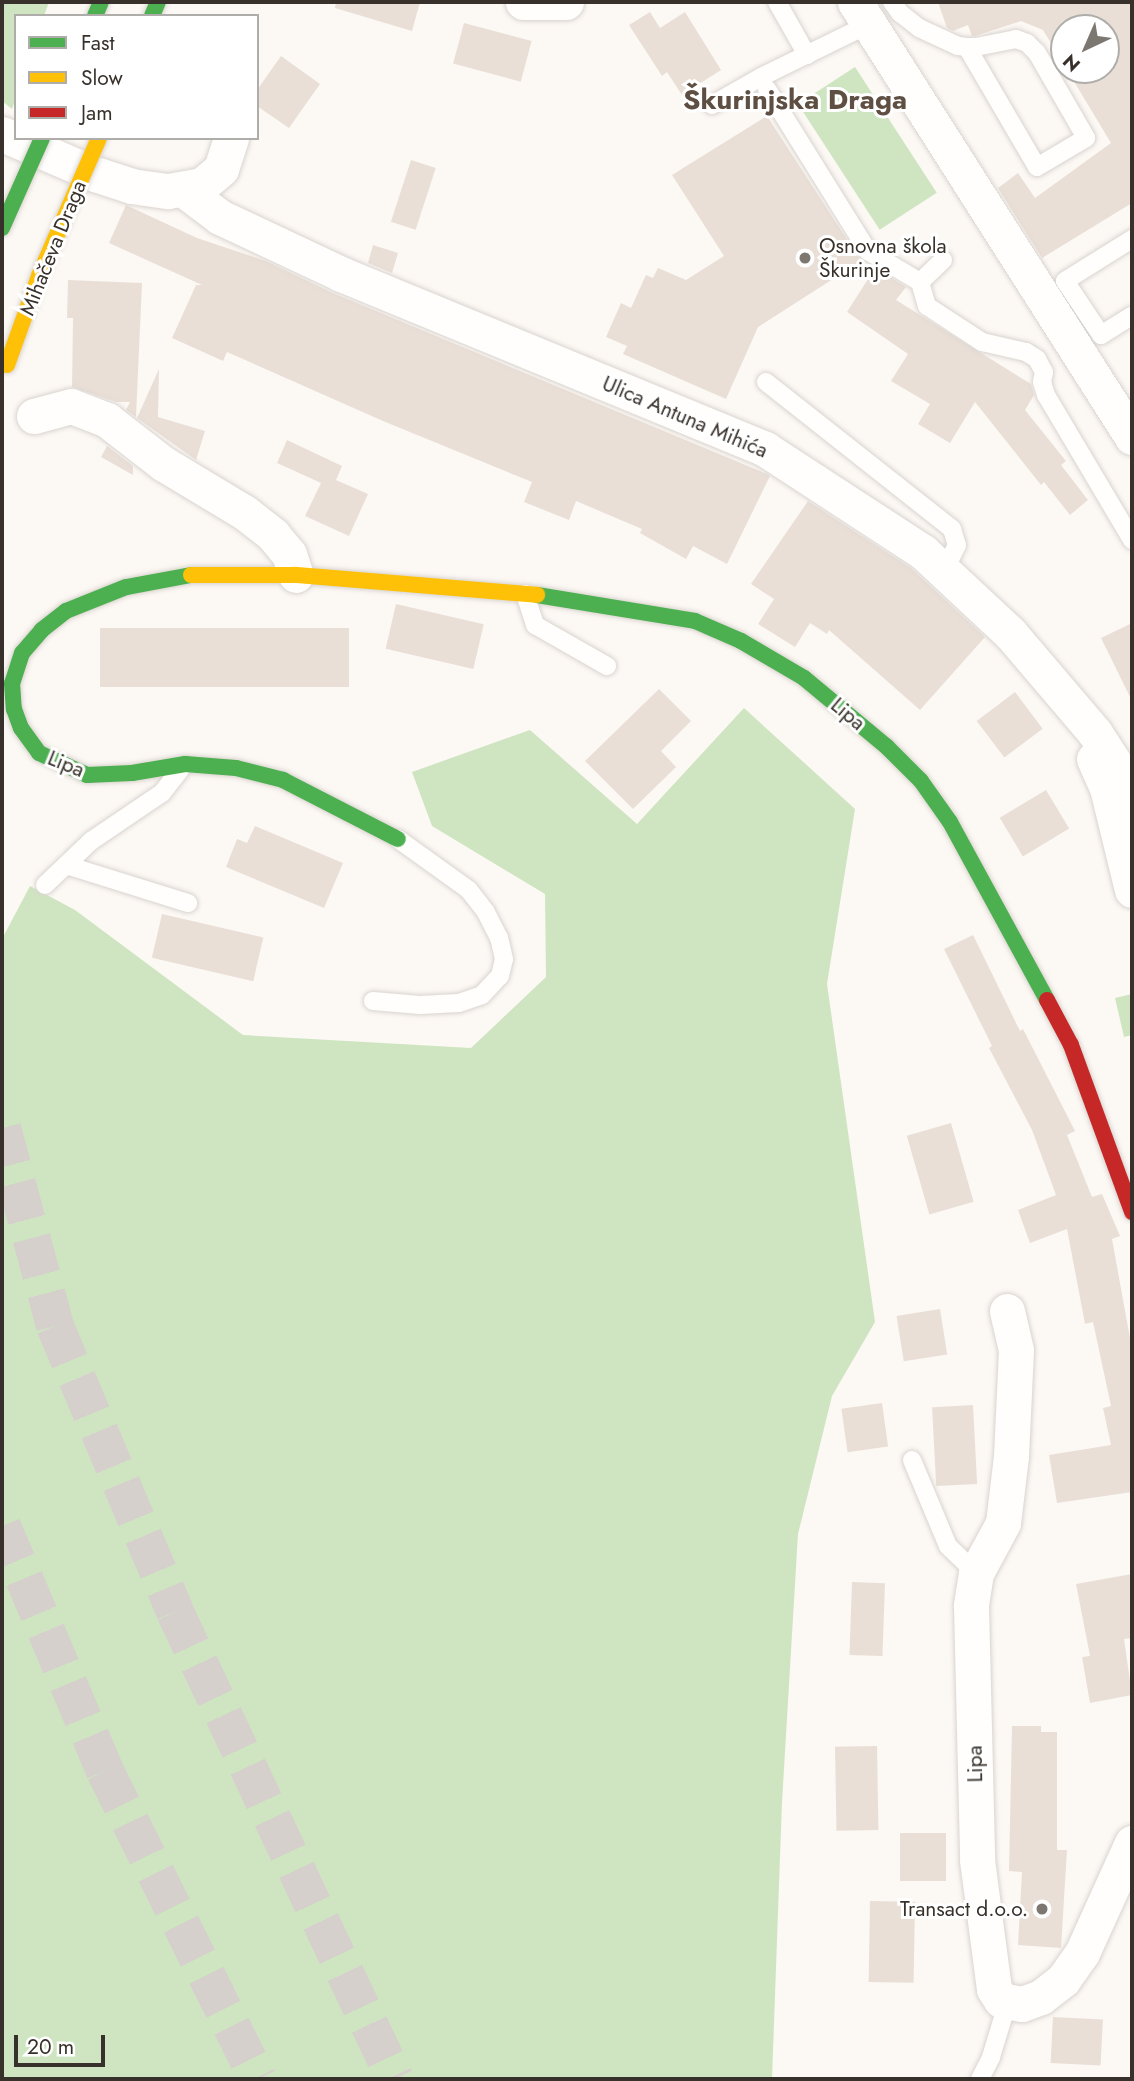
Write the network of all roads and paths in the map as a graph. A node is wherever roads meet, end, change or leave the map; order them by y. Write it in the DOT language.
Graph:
graph roads {
  1 [pos="103,2"];
  2 [pos="523,2"];
  3 [pos="566,2"];
  4 [pos="777,2"];
  5 [pos="872,9"];
  6 [pos="118,14"];
  7 [pos="967,47"];
  8 [pos="807,55"];
  9 [pos="767,89"];
  10 [pos="712,105"];
  11 [pos="15,140"];
  12 [pos="41,140"];
  13 [pos="98,140"];
  14 [pos="230,140"];
  15 [pos="184,190"];
  16 [pos="2,228"];
  17 [pos="1132,239"];
  18 [pos="943,260"];
  19 [pos="920,282"];
  20 [pos="1132,316"];
  21 [pos="4,373"];
  22 [pos="766,382"];
  23 [pos="34,416"];
  24 [pos="1132,437"];
  25 [pos="1132,540"];
  26 [pos="944,572"];
  27 [pos="296,575"];
  28 [pos="525,594"];
  29 [pos="607,666"];
  30 [pos="1095,733"];
  31 [pos="185,764"];
  32 [pos="1132,790"];
  33 [pos="398,839"];
  34 [pos="66,865"];
  35 [pos="45,885"];
  36 [pos="1132,890"];
  37 [pos="188,903"];
  38 [pos="373,1001"];
  39 [pos="1132,1212"];
  40 [pos="1007,1311"];
  41 [pos="912,1460"];
  42 [pos="976,1573"];
  43 [pos="1132,1843"];
  44 [pos="1008,2001"];
  45 [pos="980,2079"];
  1 -- 6 [label="street"];
  2 -- 3 [label="street"];
  4 -- 8 [label="lane"];
  5 -- 7 [label="lane"];
  5 -- 8 [label="lane"];
  5 -- 24 [label="street"];
  7 -- 7 [label="lane"];
  8 -- 10 [label="lane"];
  9 -- 19 [label="lane"];
  11 -- 15 [label="street, Mihačeva Draga"];
  12 -- 16 [label="main road, bridge"];
  13 -- 21 [label="main road, Mihačeva Draga, bridge"];
  14 -- 15 [label="street"];
  15 -- 26 [label="street, Ulica Antuna Mihića"];
  17 -- 20 [label="lane"];
  18 -- 19 [label="lane"];
  19 -- 25 [label="lane"];
  22 -- 26 [label="lane"];
  23 -- 27 [label="street"];
  26 -- 30 [label="street, Ulica Antuna Mihića"];
  27 -- 28 [label="main road, Lipa"];
  27 -- 31 [label="main road, Lipa"];
  28 -- 29 [label="lane"];
  28 -- 39 [label="main road, Lipa"];
  30 -- 32 [label="street, Ulica Antuna Mihića"];
  30 -- 36 [label="street"];
  31 -- 33 [label="main road, Lipa"];
  31 -- 34 [label="lane"];
  33 -- 38 [label="lane"];
  34 -- 35 [label="lane"];
  34 -- 37 [label="lane"];
  40 -- 42 [label="street, Lipa"];
  41 -- 42 [label="lane"];
  42 -- 44 [label="street, Lipa"];
  43 -- 44 [label="street"];
  44 -- 45 [label="lane"];
}
